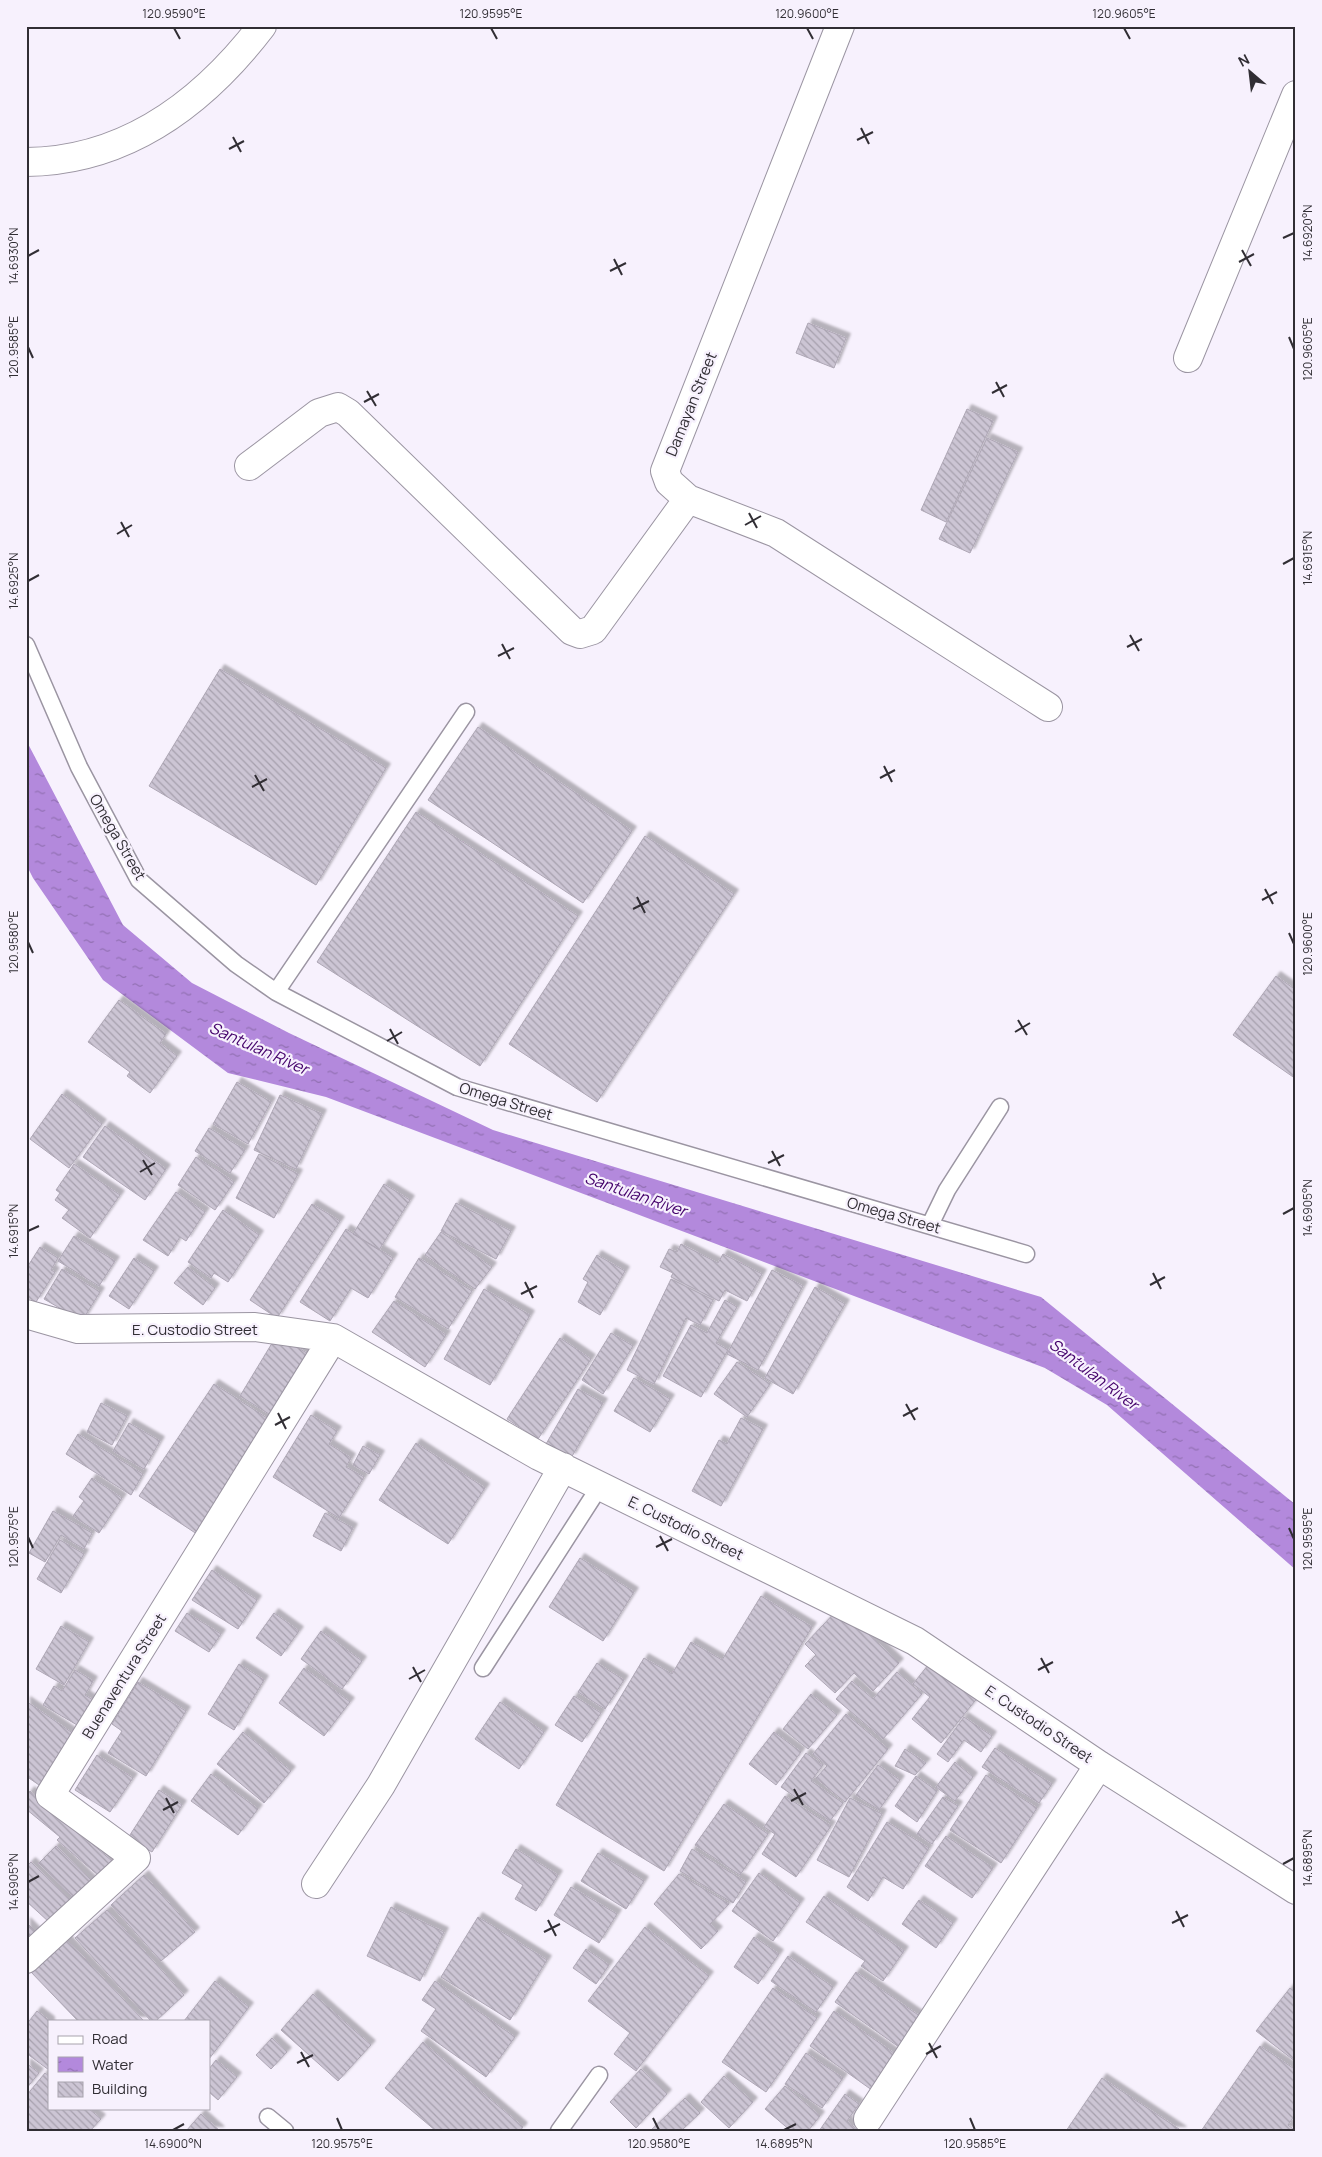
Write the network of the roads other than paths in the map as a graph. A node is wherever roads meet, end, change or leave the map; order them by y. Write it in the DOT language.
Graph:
graph roads {
  1 [pos="262,26"];
  2 [pos="840,26"];
  3 [pos="1296,95"];
  4 [pos="26,162"];
  5 [pos="1188,358"];
  6 [pos="249,466"];
  7 [pos="688,499"];
  8 [pos="26,645"];
  9 [pos="1048,707"];
  10 [pos="466,712"];
  11 [pos="276,992"];
  12 [pos="1000,1107"];
  13 [pos="930,1225"];
  14 [pos="1026,1254"];
  15 [pos="26,1314"];
  16 [pos="333,1338"];
  17 [pos="562,1467"];
  18 [pos="600,1486"];
  19 [pos="483,1668"];
  20 [pos="1099,1765"];
  21 [pos="316,1884"];
  22 [pos="1296,1890"];
  23 [pos="26,1959"];
  24 [pos="599,2075"];
  25 [pos="268,2117"];
  26 [pos="868,2120"];
  27 [pos="285,2131"];
  28 [pos="559,2131"];
  1 -- 4 [label="street"];
  2 -- 7 [label="street, Damayan Street"];
  3 -- 5 [label="street"];
  6 -- 7 [label="street"];
  7 -- 9 [label="street, Damayan Street"];
  8 -- 11 [label="lane, Omega Street"];
  10 -- 11 [label="lane"];
  11 -- 13 [label="lane, Omega Street"];
  12 -- 13 [label="lane"];
  13 -- 14 [label="lane, Omega Street"];
  15 -- 16 [label="street, E. Custodio Street"];
  16 -- 17 [label="street, E. Custodio Street"];
  16 -- 23 [label="street, Buenaventura Street"];
  17 -- 18 [label="street, E. Custodio Street"];
  17 -- 21 [label="street"];
  18 -- 19 [label="lane"];
  18 -- 20 [label="street, E. Custodio Street"];
  20 -- 22 [label="street, E. Custodio Street"];
  20 -- 26 [label="street"];
  24 -- 28 [label="lane"];
  25 -- 27 [label="lane"];
}
